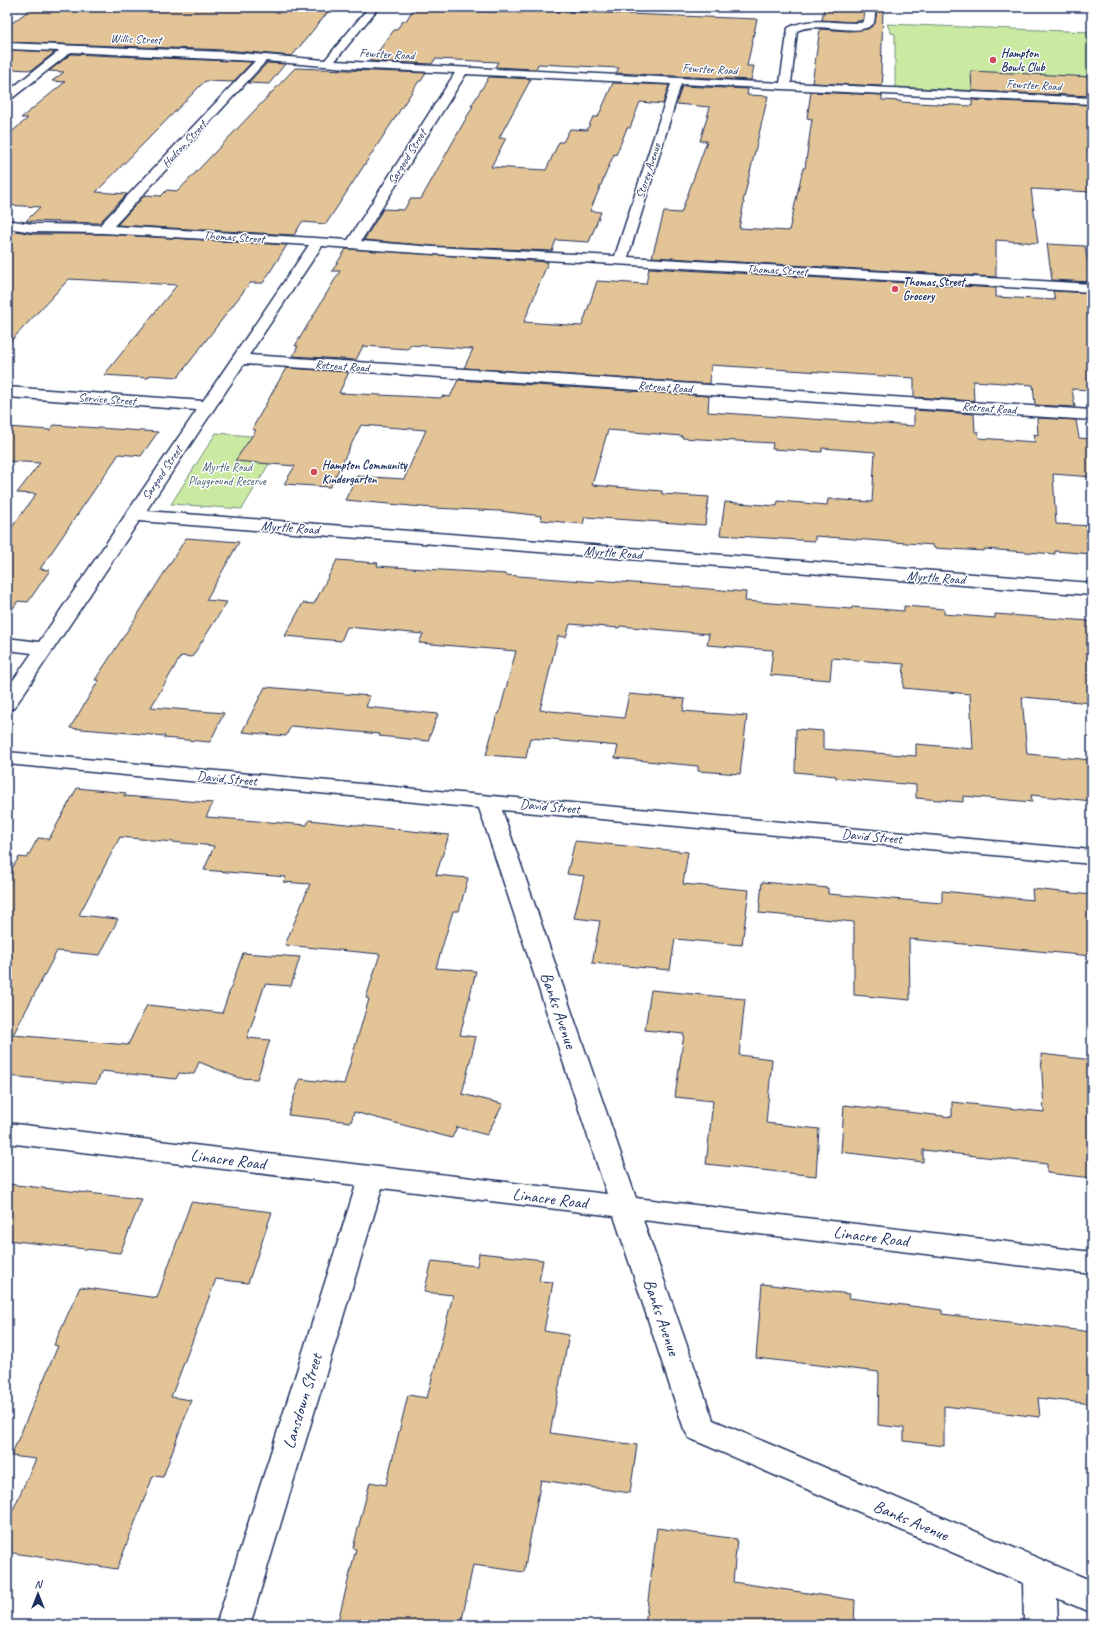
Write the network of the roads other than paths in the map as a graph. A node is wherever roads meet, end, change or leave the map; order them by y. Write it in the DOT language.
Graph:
graph roads {
  1 [pos="374,7"];
  2 [pos="871,7"];
  3 [pos="7,46"];
  4 [pos="68,49"];
  5 [pos="263,58"];
  6 [pos="328,63"];
  7 [pos="462,70"];
  8 [pos="677,81"];
  9 [pos="785,86"];
  10 [pos="7,97"];
  11 [pos="1092,101"];
  12 [pos="7,224"];
  13 [pos="104,229"];
  14 [pos="318,242"];
  15 [pos="352,244"];
  16 [pos="620,260"];
  17 [pos="1092,289"];
  18 [pos="239,358"];
  19 [pos="7,392"];
  20 [pos="207,406"];
  21 [pos="1092,414"];
  22 [pos="133,515"];
  23 [pos="1092,589"];
  24 [pos="7,644"];
  25 [pos="44,648"];
  26 [pos="7,704"];
  27 [pos="7,758"];
  28 [pos="488,801"];
  29 [pos="1092,857"];
  30 [pos="7,1133"];
  31 [pos="372,1177"];
  32 [pos="625,1206"];
  33 [pos="1092,1263"];
  34 [pos="1039,1575"];
  35 [pos="1092,1597"];
  36 [pos="233,1625"];
  37 [pos="1041,1625"];
  1 -- 6 [label="street"];
  2 -- 9 [label="street"];
  3 -- 4 [label="street, Willis Street"];
  4 -- 5 [label="street, Willis Street"];
  4 -- 10 [label="street"];
  5 -- 6 [label="street, Willis Street"];
  5 -- 13 [label="street, Hudson Street"];
  6 -- 7 [label="street, Fewster Road"];
  7 -- 8 [label="street, Fewster Road"];
  7 -- 15 [label="street, Sargood Street"];
  8 -- 9 [label="street, Fewster Road"];
  8 -- 16 [label="street, Storey Avenue"];
  9 -- 11 [label="street, Fewster Road"];
  12 -- 13 [label="street, Thomas Street"];
  13 -- 14 [label="street, Thomas Street"];
  14 -- 15 [label="street, Thomas Street"];
  14 -- 18 [label="street, Sargood Street"];
  15 -- 16 [label="street, Thomas Street"];
  16 -- 17 [label="street, Thomas Street"];
  18 -- 20 [label="street, Sargood Street"];
  18 -- 21 [label="street, Retreat Road"];
  19 -- 20 [label="street, Service Street"];
  20 -- 22 [label="street, Sargood Street"];
  22 -- 23 [label="street, Myrtle Road"];
  22 -- 25 [label="street, Sargood Street"];
  24 -- 25 [label="street"];
  25 -- 26 [label="street, Sargood Street"];
  27 -- 28 [label="street, David Street"];
  28 -- 29 [label="street, David Street"];
  28 -- 32 [label="street, Banks Avenue"];
  30 -- 31 [label="street, Linacre Road"];
  31 -- 32 [label="street, Linacre Road"];
  31 -- 36 [label="street, Lansdown Street"];
  32 -- 33 [label="street, Linacre Road"];
  32 -- 34 [label="street, Banks Avenue"];
  34 -- 35 [label="street, Banks Avenue"];
  34 -- 37 [label="street"];
}
